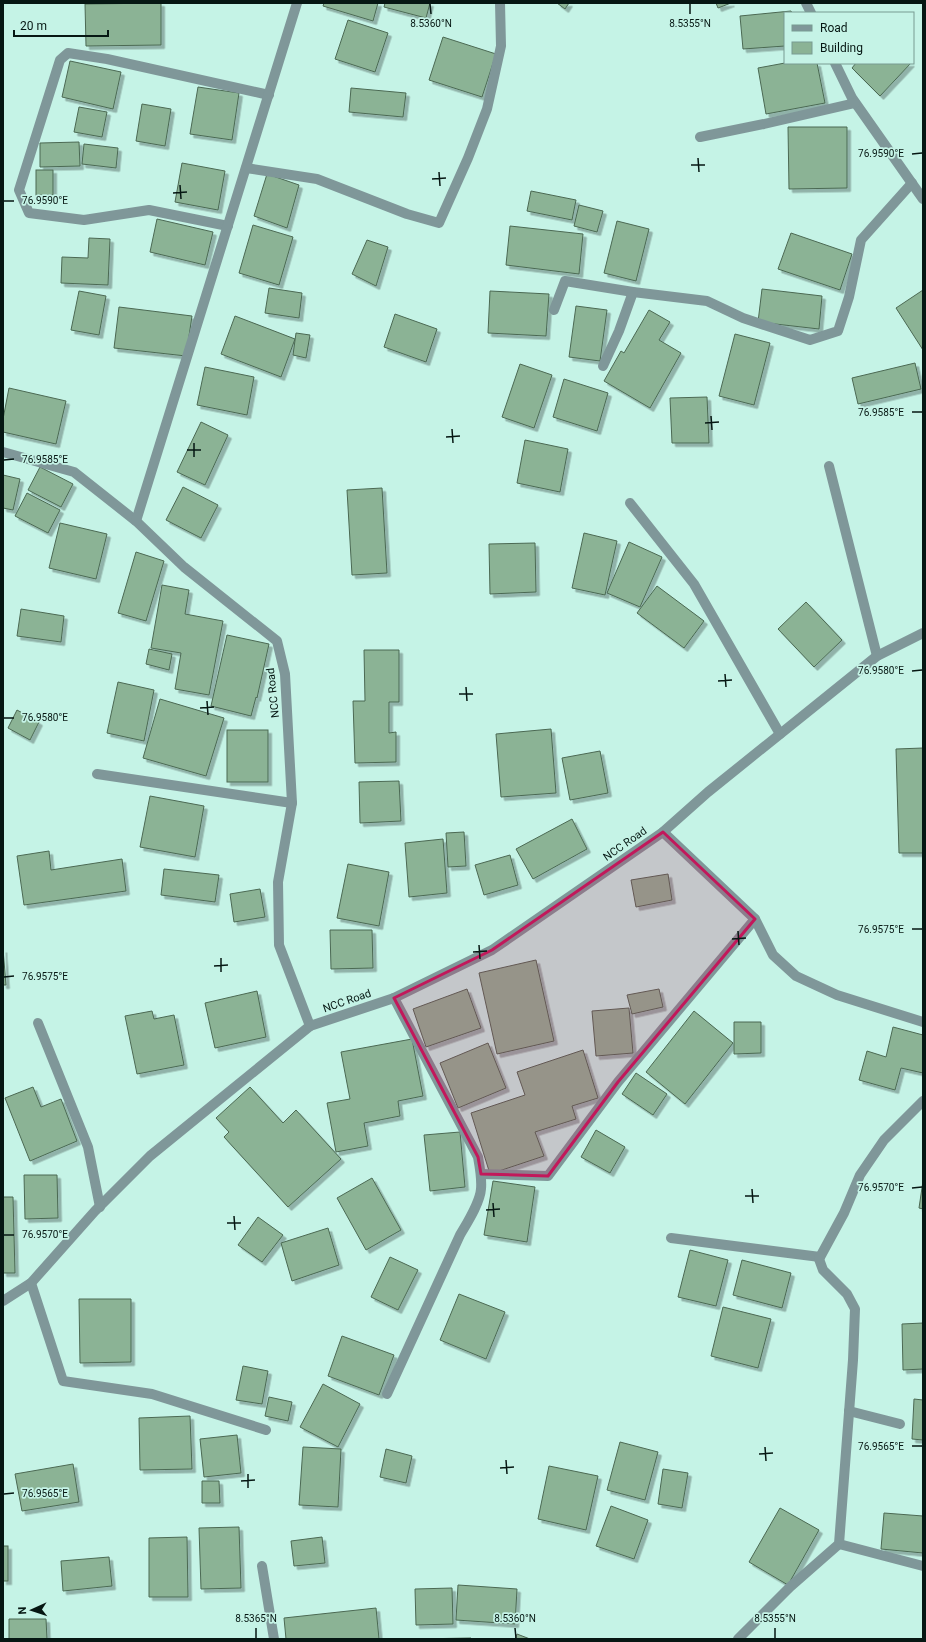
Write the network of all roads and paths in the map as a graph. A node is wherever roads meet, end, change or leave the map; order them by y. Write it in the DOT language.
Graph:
graph roads {
  1 [pos="297,3"];
  2 [pos="500,3"];
  3 [pos="806,3"];
  4 [pos="810,12"];
  5 [pos="836,64"];
  6 [pos="269,95"];
  7 [pos="855,102"];
  8 [pos="700,136"];
  9 [pos="246,168"];
  10 [pos="912,183"];
  11 [pos="923,199"];
  12 [pos="228,226"];
  13 [pos="633,292"];
  14 [pos="554,310"];
  15 [pos="603,366"];
  16 [pos="3,452"];
  17 [pos="829,466"];
  18 [pos="630,503"];
  19 [pos="136,521"];
  20 [pos="923,633"];
  21 [pos="877,656"];
  22 [pos="780,734"];
  23 [pos="97,774"];
  24 [pos="292,804"];
  25 [pos="663,832"];
  26 [pos="755,919"];
  27 [pos="394,998"];
  28 [pos="923,1022"];
  29 [pos="38,1023"];
  30 [pos="310,1026"];
  31 [pos="923,1103"];
  32 [pos="481,1174"];
  33 [pos="100,1207"];
  34 [pos="671,1238"];
  35 [pos="820,1257"];
  36 [pos="31,1283"];
  37 [pos="3,1301"];
  38 [pos="387,1394"];
  39 [pos="849,1411"];
  40 [pos="900,1424"];
  41 [pos="266,1430"];
  42 [pos="838,1544"];
  43 [pos="262,1566"];
  44 [pos="923,1566"];
  45 [pos="274,1639"];
  46 [pos="738,1639"];
  1 -- 6 [label="street"];
  2 -- 9 [label="street"];
  3 -- 4 [label="street"];
  5 -- 7 [label="street"];
  6 -- 9 [label="street"];
  6 -- 12 [label="street"];
  7 -- 8 [label="street"];
  7 -- 10 [label="street"];
  9 -- 12 [label="street"];
  10 -- 11 [label="street"];
  10 -- 13 [label="street"];
  12 -- 19 [label="street"];
  13 -- 14 [label="street"];
  13 -- 15 [label="street"];
  16 -- 19 [label="street, NCC Road"];
  17 -- 21 [label="street"];
  18 -- 22 [label="street"];
  19 -- 24 [label="street, NCC Road"];
  20 -- 21 [label="street, NCC Road"];
  21 -- 22 [label="street, NCC Road"];
  22 -- 25 [label="street, NCC Road"];
  23 -- 24 [label="street"];
  24 -- 30 [label="street, NCC Road"];
  25 -- 26 [label="street"];
  25 -- 27 [label="street, NCC Road"];
  26 -- 28 [label="street"];
  26 -- 32 [label="street"];
  27 -- 30 [label="street, NCC Road"];
  27 -- 32 [label="street"];
  29 -- 33 [label="street"];
  30 -- 33 [label="street, NCC Road"];
  31 -- 35 [label="street"];
  32 -- 38 [label="street"];
  33 -- 36 [label="street, NCC Road"];
  34 -- 35 [label="street"];
  35 -- 39 [label="street"];
  36 -- 37 [label="street, NCC Road"];
  36 -- 41 [label="street"];
  39 -- 40 [label="street"];
  39 -- 42 [label="street"];
  42 -- 44 [label="street"];
  42 -- 46 [label="street"];
  43 -- 45 [label="street"];
}
